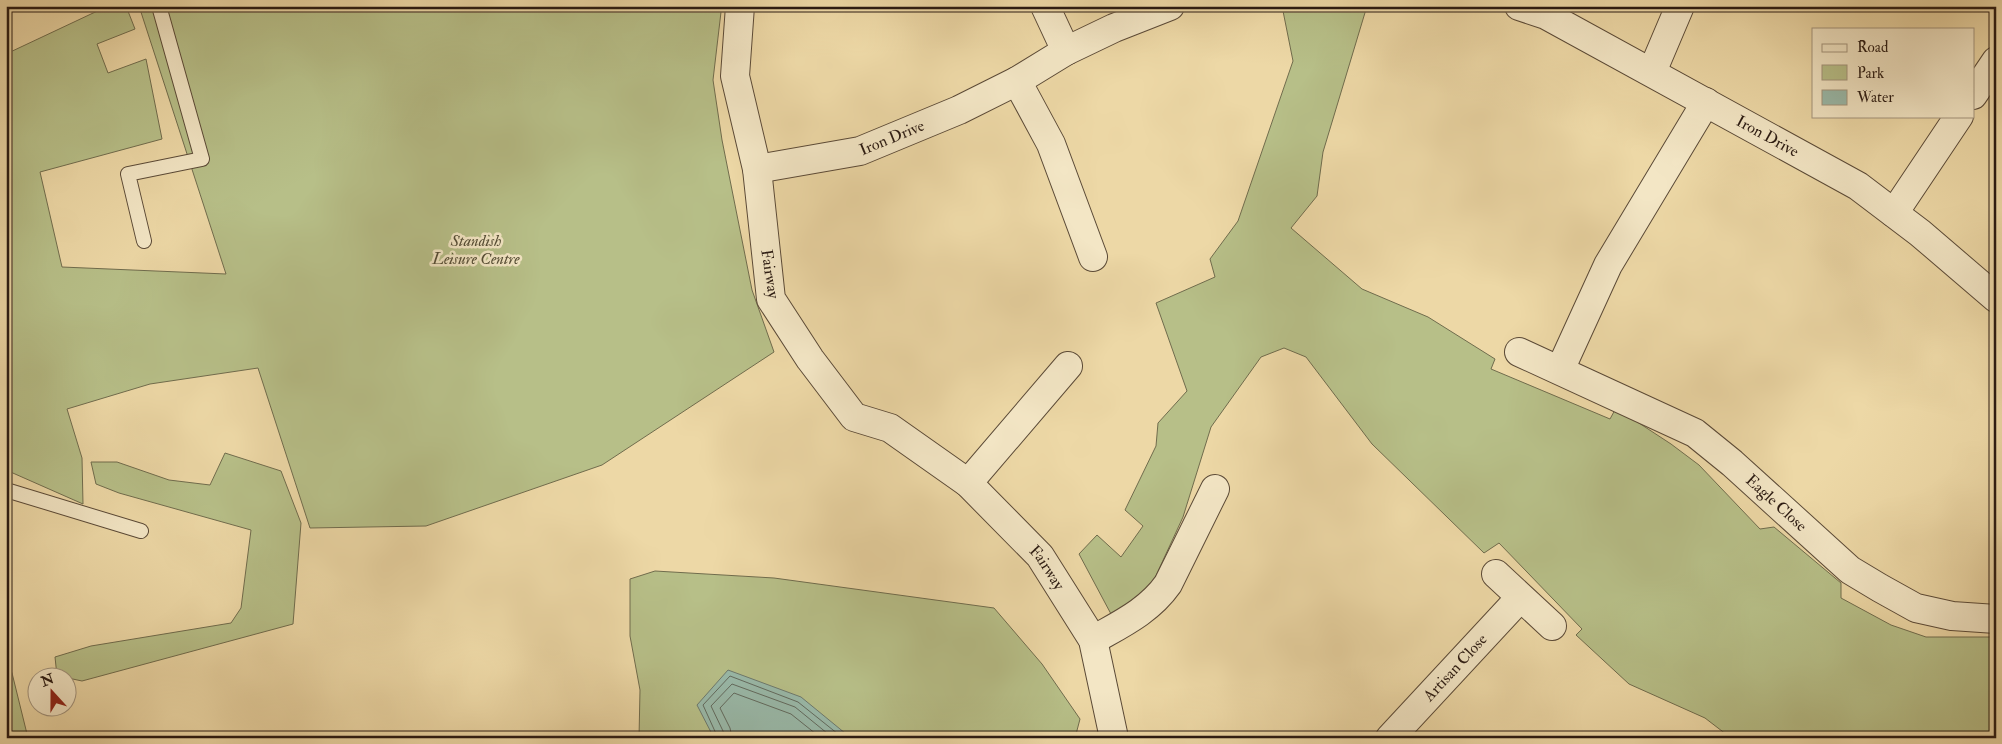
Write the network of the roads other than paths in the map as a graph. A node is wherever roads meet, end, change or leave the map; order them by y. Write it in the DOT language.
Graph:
graph roads {
  1 [pos="159,6"];
  2 [pos="740,6"];
  3 [pos="1045,6"];
  4 [pos="1170,6"];
  5 [pos="1519,6"];
  6 [pos="1680,6"];
  7 [pos="1066,51"];
  8 [pos="1996,62"];
  9 [pos="1652,72"];
  10 [pos="1017,81"];
  11 [pos="1974,94"];
  12 [pos="1706,102"];
  13 [pos="1958,118"];
  14 [pos="757,169"];
  15 [pos="1894,213"];
  16 [pos="144,240"];
  17 [pos="1093,257"];
  18 [pos="1996,298"];
  19 [pos="1519,352"];
  20 [pos="1068,366"];
  21 [pos="1560,370"];
  22 [pos="968,483"];
  23 [pos="1215,489"];
  24 [pos="6,490"];
  25 [pos="141,531"];
  26 [pos="1496,574"];
  27 [pos="1520,598"];
  28 [pos="1996,620"];
  29 [pos="1552,626"];
  30 [pos="1093,640"];
  31 [pos="1114,738"];
  32 [pos="1390,738"];
  1 -- 16 [label="lane"];
  2 -- 14 [label="street, Fairway"];
  3 -- 7 [label="street"];
  4 -- 7 [label="street, Iron Drive"];
  5 -- 9 [label="street, Iron Drive"];
  6 -- 9 [label="street"];
  7 -- 10 [label="street, Iron Drive"];
  8 -- 11 [label="street"];
  9 -- 12 [label="street, Iron Drive"];
  10 -- 14 [label="street, Iron Drive"];
  10 -- 17 [label="street"];
  12 -- 15 [label="street, Iron Drive"];
  12 -- 21 [label="street"];
  13 -- 15 [label="street"];
  14 -- 22 [label="street, Fairway"];
  15 -- 18 [label="street, Iron Drive"];
  19 -- 21 [label="street, Eagle Close"];
  20 -- 22 [label="street"];
  21 -- 28 [label="street, Eagle Close"];
  22 -- 30 [label="street, Fairway"];
  23 -- 30 [label="street"];
  24 -- 25 [label="lane"];
  26 -- 27 [label="street"];
  27 -- 29 [label="street"];
  27 -- 32 [label="street, Artisan Close"];
  30 -- 31 [label="street, Fairway"];
}
